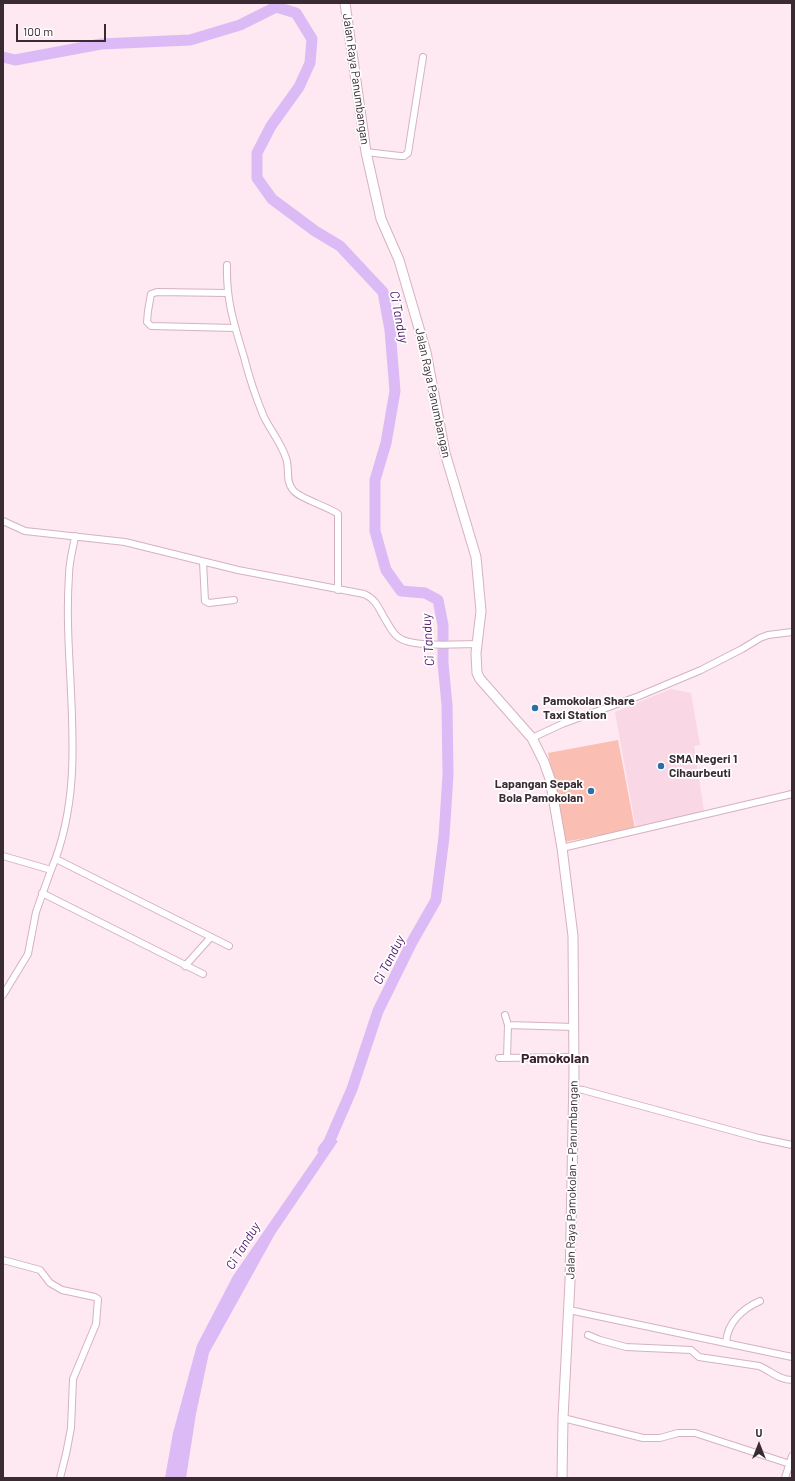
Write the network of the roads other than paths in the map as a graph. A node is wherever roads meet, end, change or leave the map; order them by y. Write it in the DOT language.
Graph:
graph roads {
  1 [pos="345,3"];
  2 [pos="423,57"];
  3 [pos="366,152"];
  4 [pos="227,265"];
  5 [pos="228,292"];
  6 [pos="235,328"];
  7 [pos="3,521"];
  8 [pos="75,536"];
  9 [pos="203,562"];
  10 [pos="338,590"];
  11 [pos="234,600"];
  12 [pos="792,632"];
  13 [pos="477,644"];
  14 [pos="532,738"];
  15 [pos="792,794"];
  16 [pos="562,848"];
  17 [pos="3,856"];
  18 [pos="56,859"];
  19 [pos="51,870"];
  20 [pos="42,893"];
  21 [pos="211,938"];
  22 [pos="229,946"];
  23 [pos="185,966"];
  24 [pos="203,974"];
  25 [pos="3,996"];
  26 [pos="505,1015"];
  27 [pos="508,1025"];
  28 [pos="574,1027"];
  29 [pos="574,1057"];
  30 [pos="499,1058"];
  31 [pos="507,1058"];
  32 [pos="574,1089"];
  33 [pos="792,1145"];
  34 [pos="3,1260"];
  35 [pos="760,1301"];
  36 [pos="569,1310"];
  37 [pos="588,1335"];
  38 [pos="726,1343"];
  39 [pos="792,1357"];
  40 [pos="792,1380"];
  41 [pos="563,1418"];
  42 [pos="792,1456"];
  43 [pos="790,1464"];
  44 [pos="60,1478"];
  45 [pos="562,1478"];
  46 [pos="785,1478"];
  1 -- 3 [label="main road, Jalan Raya Panumbangan"];
  2 -- 3 [label="street"];
  3 -- 13 [label="main road, Jalan Raya Panumbangan"];
  4 -- 5 [label="street"];
  5 -- 6 [label="street"];
  5 -- 6 [label="street"];
  6 -- 10 [label="street"];
  7 -- 8 [label="street"];
  8 -- 9 [label="street"];
  8 -- 18 [label="street"];
  9 -- 10 [label="street"];
  9 -- 11 [label="street"];
  10 -- 13 [label="street"];
  12 -- 14 [label="street"];
  13 -- 14 [label="main road, Jalan Raya Pamokolan - Panumbangan"];
  14 -- 16 [label="main road, Jalan Raya Pamokolan - Panumbangan"];
  15 -- 16 [label="street"];
  16 -- 28 [label="main road, Jalan Raya Pamokolan - Panumbangan"];
  17 -- 19 [label="street"];
  18 -- 19 [label="street"];
  18 -- 21 [label="street"];
  19 -- 20 [label="street"];
  20 -- 23 [label="street"];
  20 -- 25 [label="street"];
  21 -- 22 [label="street"];
  21 -- 23 [label="street"];
  23 -- 24 [label="street"];
  26 -- 27 [label="street"];
  27 -- 28 [label="street"];
  27 -- 31 [label="street"];
  28 -- 29 [label="main road, Jalan Raya Pamokolan - Panumbangan"];
  29 -- 31 [label="street"];
  29 -- 32 [label="main road, Jalan Raya Pamokolan - Panumbangan"];
  30 -- 31 [label="street"];
  32 -- 33 [label="street"];
  32 -- 36 [label="main road, Jalan Raya Pamokolan - Panumbangan"];
  34 -- 44 [label="street"];
  35 -- 38 [label="street"];
  36 -- 38 [label="street"];
  36 -- 41 [label="main road, Jalan Raya Pamokolan - Panumbangan"];
  37 -- 40 [label="street"];
  38 -- 39 [label="street"];
  41 -- 43 [label="street"];
  41 -- 45 [label="main road, Jalan Raya Pamokolan - Panumbangan"];
  42 -- 43 [label="street"];
  43 -- 46 [label="street"];
}
